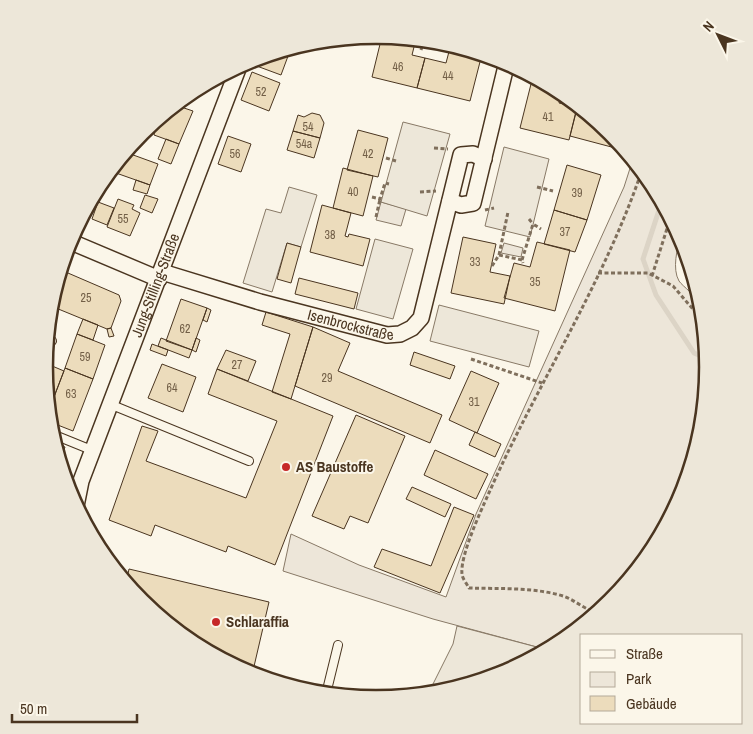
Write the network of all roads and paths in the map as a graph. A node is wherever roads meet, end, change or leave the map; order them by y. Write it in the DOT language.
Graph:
graph roads {
  1 [pos="506,71"];
  2 [pos="236,76"];
  3 [pos="386,158"];
  4 [pos="484,159"];
  5 [pos="396,161"];
  6 [pos="639,179"];
  7 [pos="390,184"];
  8 [pos="537,187"];
  9 [pos="553,190"];
  10 [pos="372,197"];
  11 [pos="380,199"];
  12 [pos="450,202"];
  13 [pos="508,212"];
  14 [pos="376,217"];
  15 [pos="529,219"];
  16 [pos="534,224"];
  17 [pos="667,226"];
  18 [pos="542,229"];
  19 [pos="77,245"];
  20 [pos="499,255"];
  21 [pos="492,266"];
  22 [pos="598,273"];
  23 [pos="160,276"];
  24 [pos="652,276"];
  25 [pos="695,312"];
  26 [pos="471,358"];
  27 [pos="542,383"];
  28 [pos="112,405"];
  29 [pos="61,438"];
  30 [pos="94,451"];
  31 [pos="249,461"];
  32 [pos="79,493"];
  33 [pos="589,611"];
  34 [pos="338,645"];
  35 [pos="328,686"];
  1 -- 4 [label="street"];
  2 -- 23 [label="street, Jung-Stilling-Straße"];
  3 -- 5 [label="path"];
  4 -- 12 [label="street"];
  4 -- 12 [label="street, Isenbrockstraße"];
  6 -- 22 [label="path"];
  7 -- 11 [label="path"];
  8 -- 9 [label="path"];
  10 -- 11 [label="path"];
  11 -- 14 [label="path"];
  12 -- 23 [label="street, Isenbrockstraße"];
  13 -- 20 [label="path"];
  15 -- 16 [label="path"];
  16 -- 18 [label="path"];
  16 -- 20 [label="path"];
  17 -- 24 [label="path"];
  19 -- 23 [label="street, Isenbrockstraße"];
  20 -- 21 [label="path"];
  22 -- 24 [label="path"];
  22 -- 27 [label="path"];
  23 -- 28 [label="street, Jung-Stilling-Straße"];
  24 -- 25 [label="path"];
  26 -- 27 [label="path"];
  27 -- 33 [label="path"];
  28 -- 30 [label="street, Jung-Stilling-Straße"];
  28 -- 31 [label="lane"];
  29 -- 30 [label="lane"];
  30 -- 32 [label="street, Jung-Stilling-Straße"];
  34 -- 35 [label="lane"];
}
